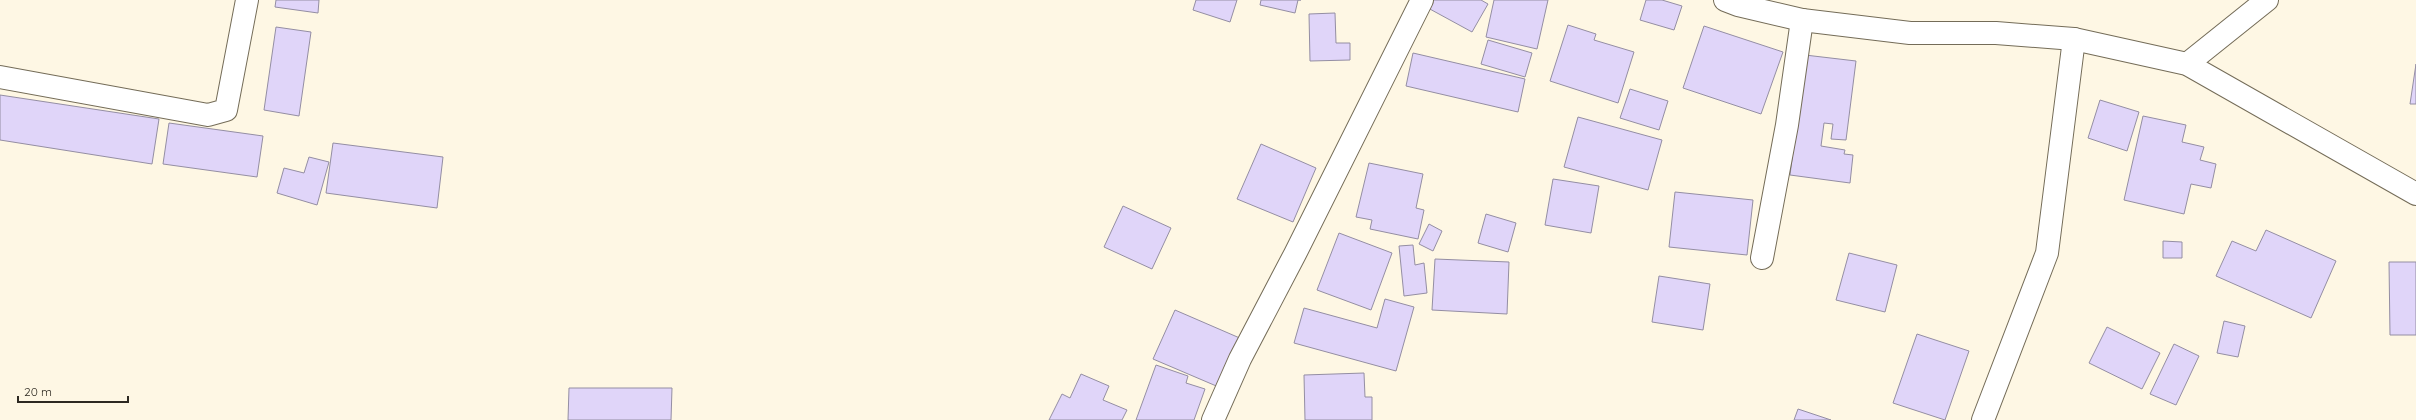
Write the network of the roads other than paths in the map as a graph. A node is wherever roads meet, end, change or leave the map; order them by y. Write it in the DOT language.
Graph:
graph roads {
  1 [pos="247,0"];
  2 [pos="1422,0"];
  3 [pos="1725,0"];
  4 [pos="2267,0"];
  5 [pos="1802,20"];
  6 [pos="2074,39"];
  7 [pos="2187,64"];
  8 [pos="0,77"];
  9 [pos="2416,194"];
  10 [pos="1762,258"];
  11 [pos="1213,420"];
  12 [pos="1983,420"];
  1 -- 8 [label="street"];
  2 -- 11 [label="street"];
  3 -- 5 [label="street"];
  4 -- 7 [label="street"];
  5 -- 6 [label="street"];
  5 -- 10 [label="street"];
  6 -- 7 [label="street"];
  6 -- 12 [label="street"];
  7 -- 9 [label="street"];
}
